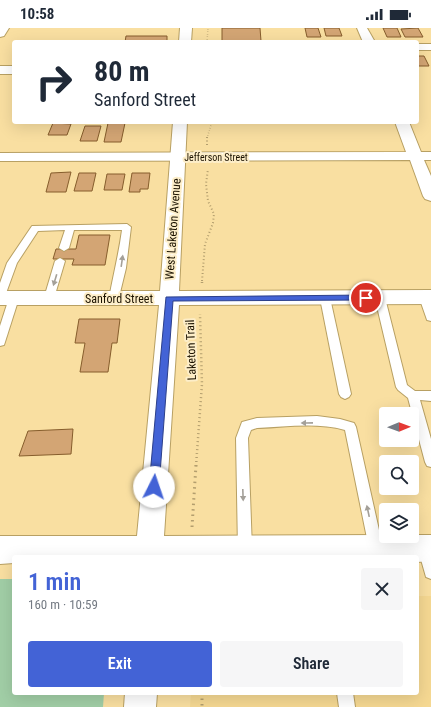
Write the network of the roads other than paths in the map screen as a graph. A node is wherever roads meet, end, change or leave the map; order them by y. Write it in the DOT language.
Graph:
graph roads {
  1 [pos="4,28"];
  2 [pos="186,28"];
  3 [pos="362,28"];
  4 [pos="0,34"];
  5 [pos="185,40"];
  6 [pos="368,40"];
  7 [pos="419,47"];
  8 [pos="431,47"];
  9 [pos="0,70"];
  10 [pos="12,70"];
  11 [pos="180,124"];
  12 [pos="403,124"];
  13 [pos="416,156"];
  14 [pos="431,156"];
  15 [pos="0,157"];
  16 [pos="178,157"];
  17 [pos="431,196"];
  18 [pos="70,228"];
  19 [pos="64,248"];
  20 [pos="60,261"];
  21 [pos="5,297"];
  22 [pos="427,297"];
  23 [pos="49,298"];
  24 [pos="325,298"];
  25 [pos="380,298"];
  26 [pos="114,299"];
  27 [pos="169,299"];
  28 [pos="431,317"];
  29 [pos="0,342"];
  30 [pos="345,394"];
  31 [pos="413,395"];
  32 [pos="431,396"];
  33 [pos="431,462"];
  34 [pos="377,549"];
  35 [pos="0,550"];
  36 [pos="245,550"];
  37 [pos="329,553"];
  38 [pos="149,554"];
  39 [pos="429,556"];
  40 [pos="141,695"];
  41 [pos="345,695"];
  42 [pos="140,707"];
  43 [pos="347,707"];
  1 -- 4 [label="street"];
  2 -- 5 [label="street"];
  3 -- 6 [label="street"];
  7 -- 8 [label="street"];
  9 -- 10 [label="street"];
  11 -- 16 [label="street, West Laketon Avenue"];
  12 -- 13 [label="street"];
  13 -- 14 [label="street, Jefferson Street"];
  13 -- 16 [label="street, Jefferson Street"];
  13 -- 17 [label="street"];
  15 -- 16 [label="street, Jefferson Street"];
  16 -- 27 [label="street, West Laketon Avenue"];
  18 -- 19 [label="lane"];
  18 -- 21 [label="lane"];
  26 -- 18 [label="lane, one-way"];
  20 -- 23 [label="lane, one-way"];
  21 -- 23 [label="street, Sanford Street"];
  21 -- 29 [label="lane"];
  22 -- 25 [label="street, Sanford Street"];
  22 -- 28 [label="lane"];
  23 -- 26 [label="street, Sanford Street"];
  24 -- 25 [label="street, Sanford Street"];
  24 -- 27 [label="street, Sanford Street"];
  24 -- 30 [label="lane"];
  25 -- 31 [label="lane"];
  26 -- 27 [label="street, Sanford Street"];
  27 -- 38 [label="street, West Laketon Avenue"];
  31 -- 32 [label="lane"];
  31 -- 33 [label="lane"];
  34 -- 36 [label="lane, one-way"];
  34 -- 37 [label="street"];
  34 -- 39 [label="street"];
  35 -- 38 [label="street"];
  36 -- 37 [label="street"];
  36 -- 38 [label="street"];
  40 -- 42 [label="street"];
  41 -- 43 [label="lane"];
}
